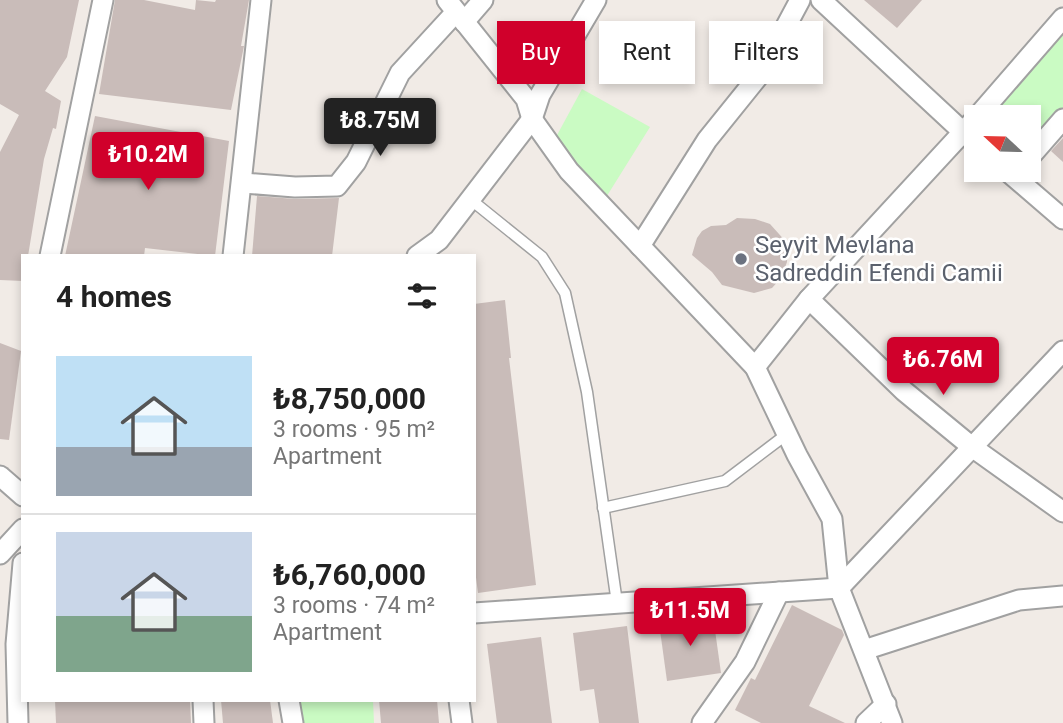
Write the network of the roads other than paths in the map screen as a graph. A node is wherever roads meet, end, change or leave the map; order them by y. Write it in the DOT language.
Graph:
graph roads {
  1 [pos="103,0"];
  2 [pos="261,0"];
  3 [pos="483,0"];
  4 [pos="596,0"];
  5 [pos="800,0"];
  6 [pos="821,0"];
  7 [pos="456,11"];
  8 [pos="1063,18"];
  9 [pos="987,105"];
  10 [pos="532,119"];
  11 [pos="1063,119"];
  12 [pos="964,133"];
  13 [pos="1041,144"];
  14 [pos="964,145"];
  15 [pos="1024,182"];
  16 [pos="243,183"];
  17 [pos="470,200"];
  18 [pos="1063,219"];
  19 [pos="640,246"];
  20 [pos="50,254"];
  21 [pos="233,254"];
  22 [pos="421,254"];
  23 [pos="809,299"];
  24 [pos="1063,351"];
  25 [pos="755,367"];
  26 [pos="787,434"];
  27 [pos="972,447"];
  28 [pos="0,476"];
  29 [pos="21,494"];
  30 [pos="603,508"];
  31 [pos="1063,512"];
  32 [pos="21,531"];
  33 [pos="0,554"];
  34 [pos="21,579"];
  35 [pos="839,588"];
  36 [pos="779,592"];
  37 [pos="1063,596"];
  38 [pos="617,603"];
  39 [pos="476,613"];
  40 [pos="13,644"];
  41 [pos="864,650"];
  42 [pos="202,702"];
  43 [pos="289,702"];
  44 [pos="459,702"];
  45 [pos="886,704"];
  46 [pos="18,723"];
  47 [pos="204,723"];
  48 [pos="293,723"];
  49 [pos="462,723"];
  50 [pos="702,723"];
  51 [pos="866,723"];
  52 [pos="892,723"];
  1 -- 20 [label="street"];
  2 -- 16 [label="street"];
  3 -- 7 [label="street"];
  4 -- 10 [label="street"];
  5 -- 19 [label="street"];
  6 -- 12 [label="street"];
  7 -- 10 [label="street"];
  7 -- 16 [label="street"];
  8 -- 9 [label="street"];
  10 -- 17 [label="street"];
  10 -- 19 [label="street"];
  11 -- 13 [label="street"];
  14 -- 23 [label="street"];
  15 -- 18 [label="street"];
  16 -- 21 [label="street"];
  17 -- 22 [label="street"];
  17 -- 30 [label="lane"];
  19 -- 25 [label="street"];
  23 -- 25 [label="street"];
  23 -- 27 [label="street"];
  24 -- 27 [label="street"];
  25 -- 26 [label="street"];
  26 -- 30 [label="lane"];
  26 -- 35 [label="street"];
  27 -- 31 [label="street"];
  27 -- 35 [label="street"];
  28 -- 29 [label="street"];
  30 -- 38 [label="lane"];
  32 -- 33 [label="street"];
  34 -- 40 [label="street"];
  35 -- 36 [label="street"];
  35 -- 41 [label="street"];
  36 -- 38 [label="street"];
  36 -- 50 [label="street"];
  37 -- 41 [label="street"];
  38 -- 39 [label="street"];
  40 -- 46 [label="street"];
  41 -- 45 [label="street"];
  42 -- 47 [label="street"];
  43 -- 48 [label="street"];
  44 -- 49 [label="street"];
  45 -- 51 [label="street"];
  45 -- 52 [label="street"];
}
